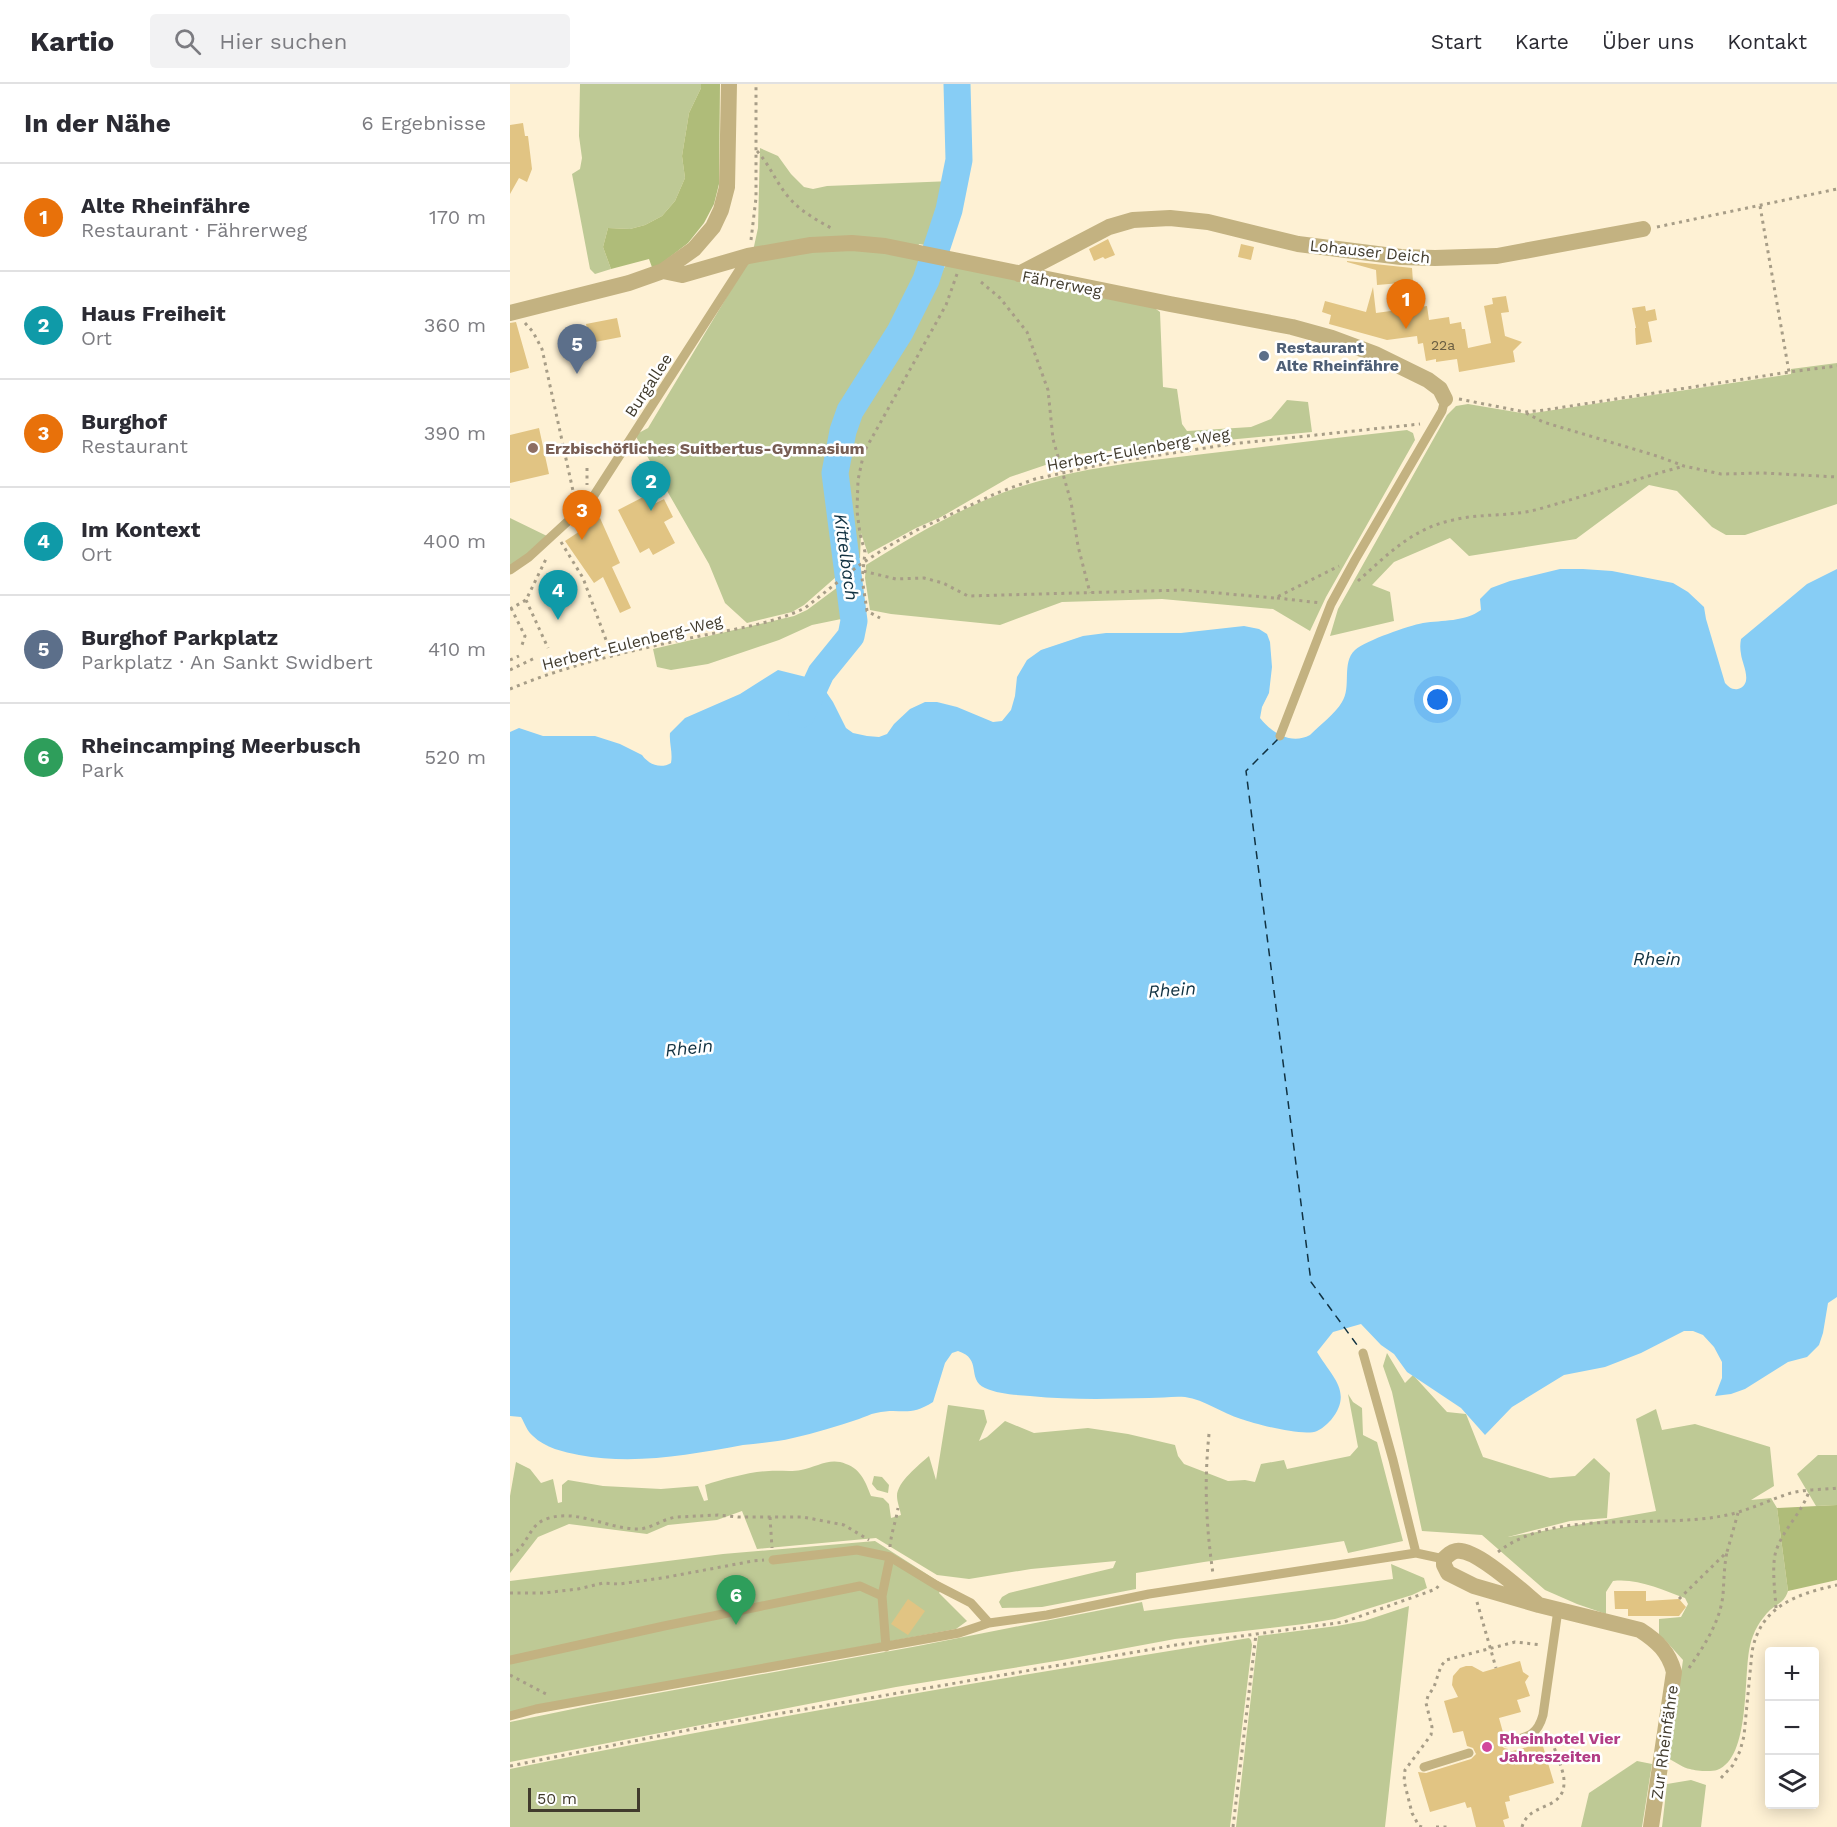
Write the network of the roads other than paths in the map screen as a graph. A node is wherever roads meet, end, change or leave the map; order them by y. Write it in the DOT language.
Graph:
graph roads {
  1 [pos="729,84"];
  2 [pos="1643,229"];
  3 [pos="748,256"];
  4 [pos="663,271"];
  5 [pos="1019,274"];
  6 [pos="522,314"];
  7 [pos="1445,399"];
  8 [pos="510,570"];
  9 [pos="1280,736"];
  10 [pos="1363,1353"];
  11 [pos="1416,1553"];
  12 [pos="888,1557"];
  13 [pos="773,1560"];
  14 [pos="1446,1566"];
  15 [pos="882,1596"];
  16 [pos="1539,1605"];
  17 [pos="1558,1610"];
  18 [pos="989,1623"];
  19 [pos="886,1647"];
  20 [pos="510,1660"];
  21 [pos="510,1716"];
  22 [pos="1506,1742"];
  23 [pos="1469,1753"];
  24 [pos="1424,1767"];
  25 [pos="1651,1827"];
  1 -- 4 [label="street"];
  2 -- 5 [label="street, Lohauser Deich"];
  3 -- 4 [label="street, Fährerweg"];
  3 -- 5 [label="street, Fährerweg"];
  3 -- 8 [label="lane, Burgallee"];
  4 -- 6 [label="street"];
  5 -- 7 [label="street, Fährerweg"];
  7 -- 9 [label="lane"];
  10 -- 11 [label="lane"];
  11 -- 14 [label="lane"];
  11 -- 18 [label="lane"];
  12 -- 13 [label="lane"];
  12 -- 15 [label="lane"];
  12 -- 18 [label="lane"];
  14 -- 16 [label="street, Zur Rheinfähre"];
  14 -- 16 [label="street"];
  15 -- 19 [label="lane"];
  15 -- 20 [label="lane"];
  16 -- 17 [label="street, Zur Rheinfähre"];
  17 -- 22 [label="lane"];
  17 -- 25 [label="street, Zur Rheinfähre"];
  18 -- 19 [label="lane"];
  19 -- 21 [label="lane"];
  23 -- 24 [label="lane"];
}
